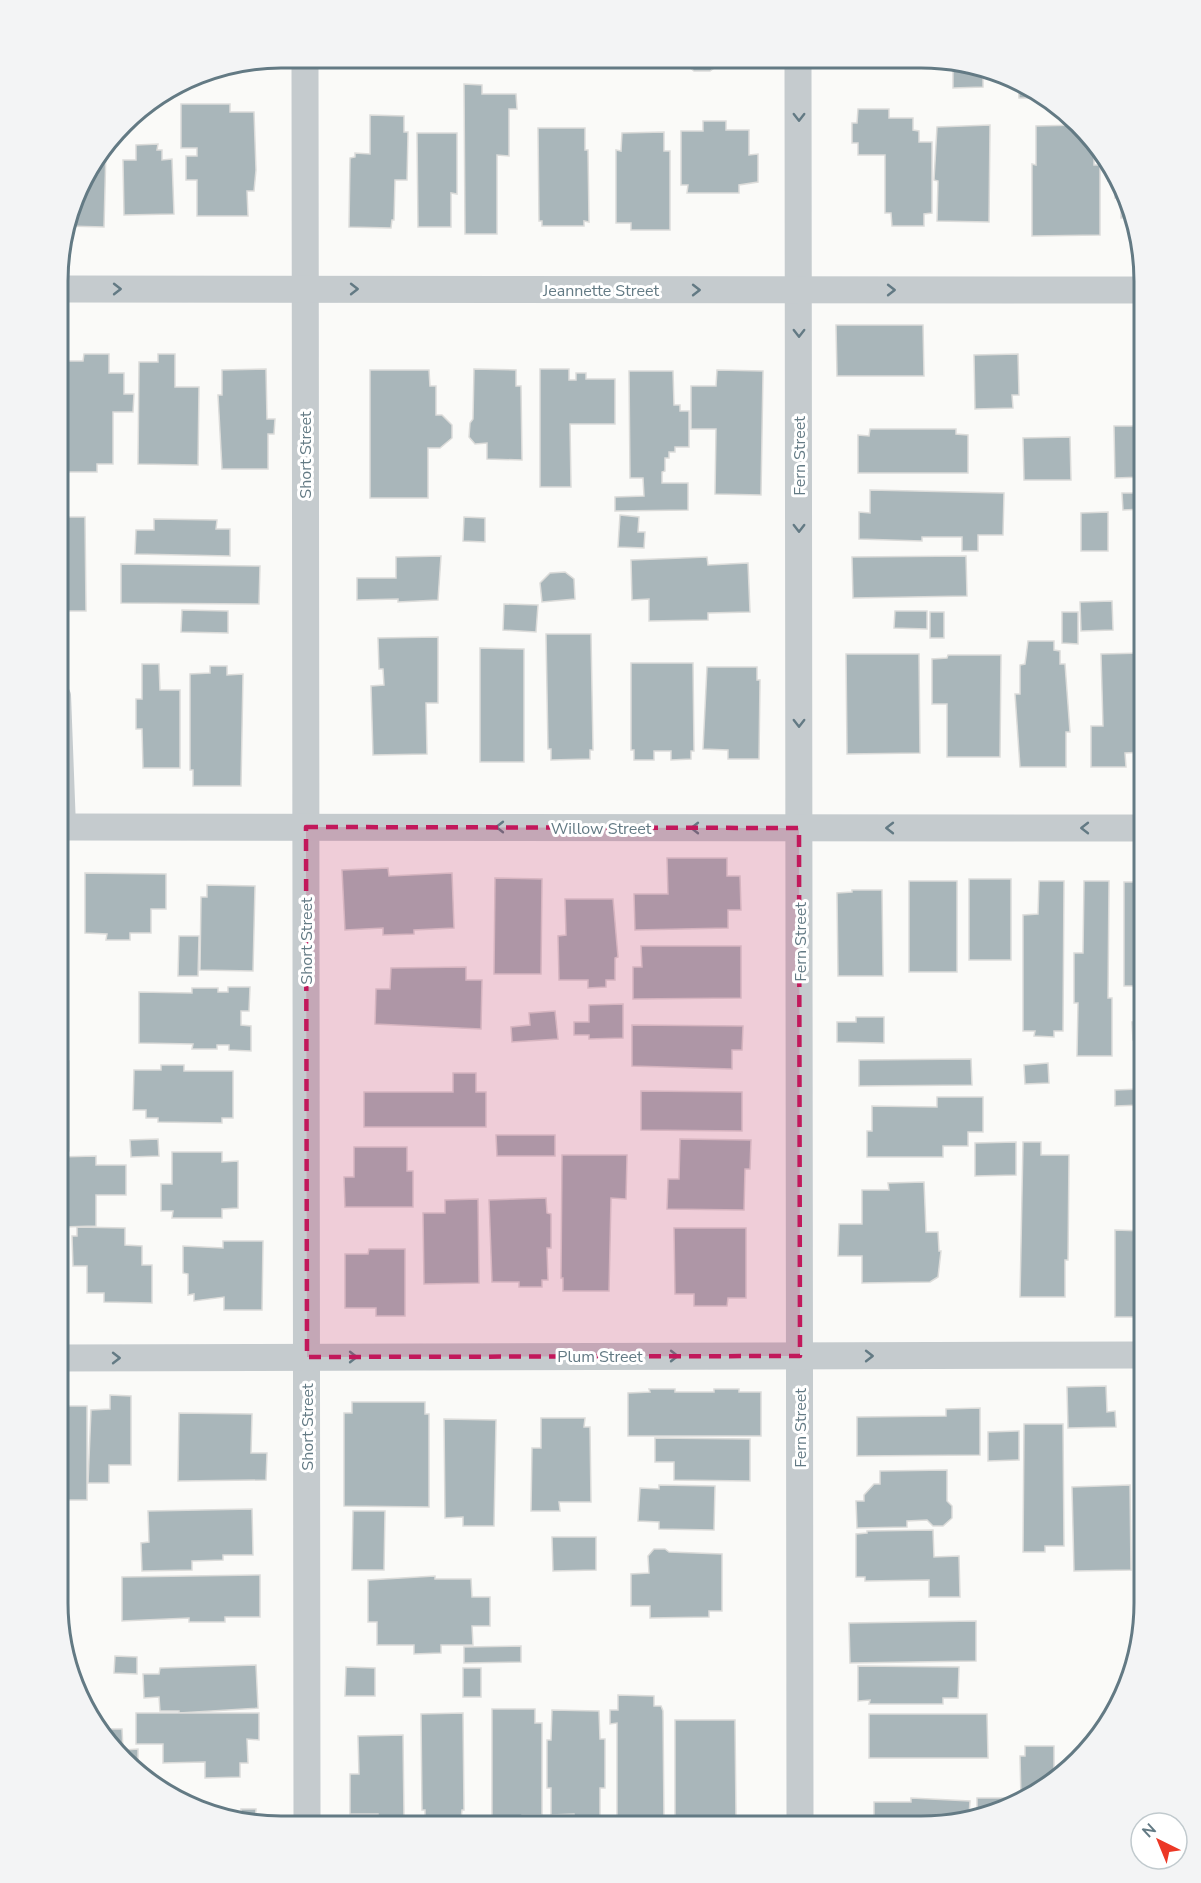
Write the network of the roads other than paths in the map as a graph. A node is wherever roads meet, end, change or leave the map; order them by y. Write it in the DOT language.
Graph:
graph roads {
  1 [pos="305,68"];
  2 [pos="798,68"];
  3 [pos="68,289"];
  4 [pos="305,290"];
  5 [pos="799,290"];
  6 [pos="1134,290"];
  7 [pos="68,827"];
  8 [pos="306,827"];
  9 [pos="800,828"];
  10 [pos="1134,828"];
  11 [pos="1134,1355"];
  12 [pos="800,1356"];
  13 [pos="307,1357"];
  14 [pos="68,1358"];
  15 [pos="307,1815"];
  16 [pos="800,1815"];
  1 -- 4 [label="street, Short Street"];
  2 -- 5 [label="street, Fern Street, one-way"];
  3 -- 4 [label="street, Jeannette Street, one-way"];
  4 -- 5 [label="street, Jeannette Street, one-way"];
  4 -- 8 [label="street, Short Street"];
  5 -- 6 [label="street, Jeannette Street, one-way"];
  5 -- 9 [label="street, Fern Street, one-way"];
  7 -- 8 [label="street, Willow Street"];
  9 -- 8 [label="street, Willow Street, one-way"];
  8 -- 13 [label="street, Short Street"];
  10 -- 9 [label="street, Willow Street, one-way"];
  9 -- 12 [label="street, Fern Street"];
  12 -- 11 [label="street, Plum Street, one-way"];
  13 -- 12 [label="street, Plum Street, one-way"];
  12 -- 16 [label="street, Fern Street"];
  14 -- 13 [label="street, Plum Street, one-way"];
  13 -- 15 [label="street, Short Street"];
}
